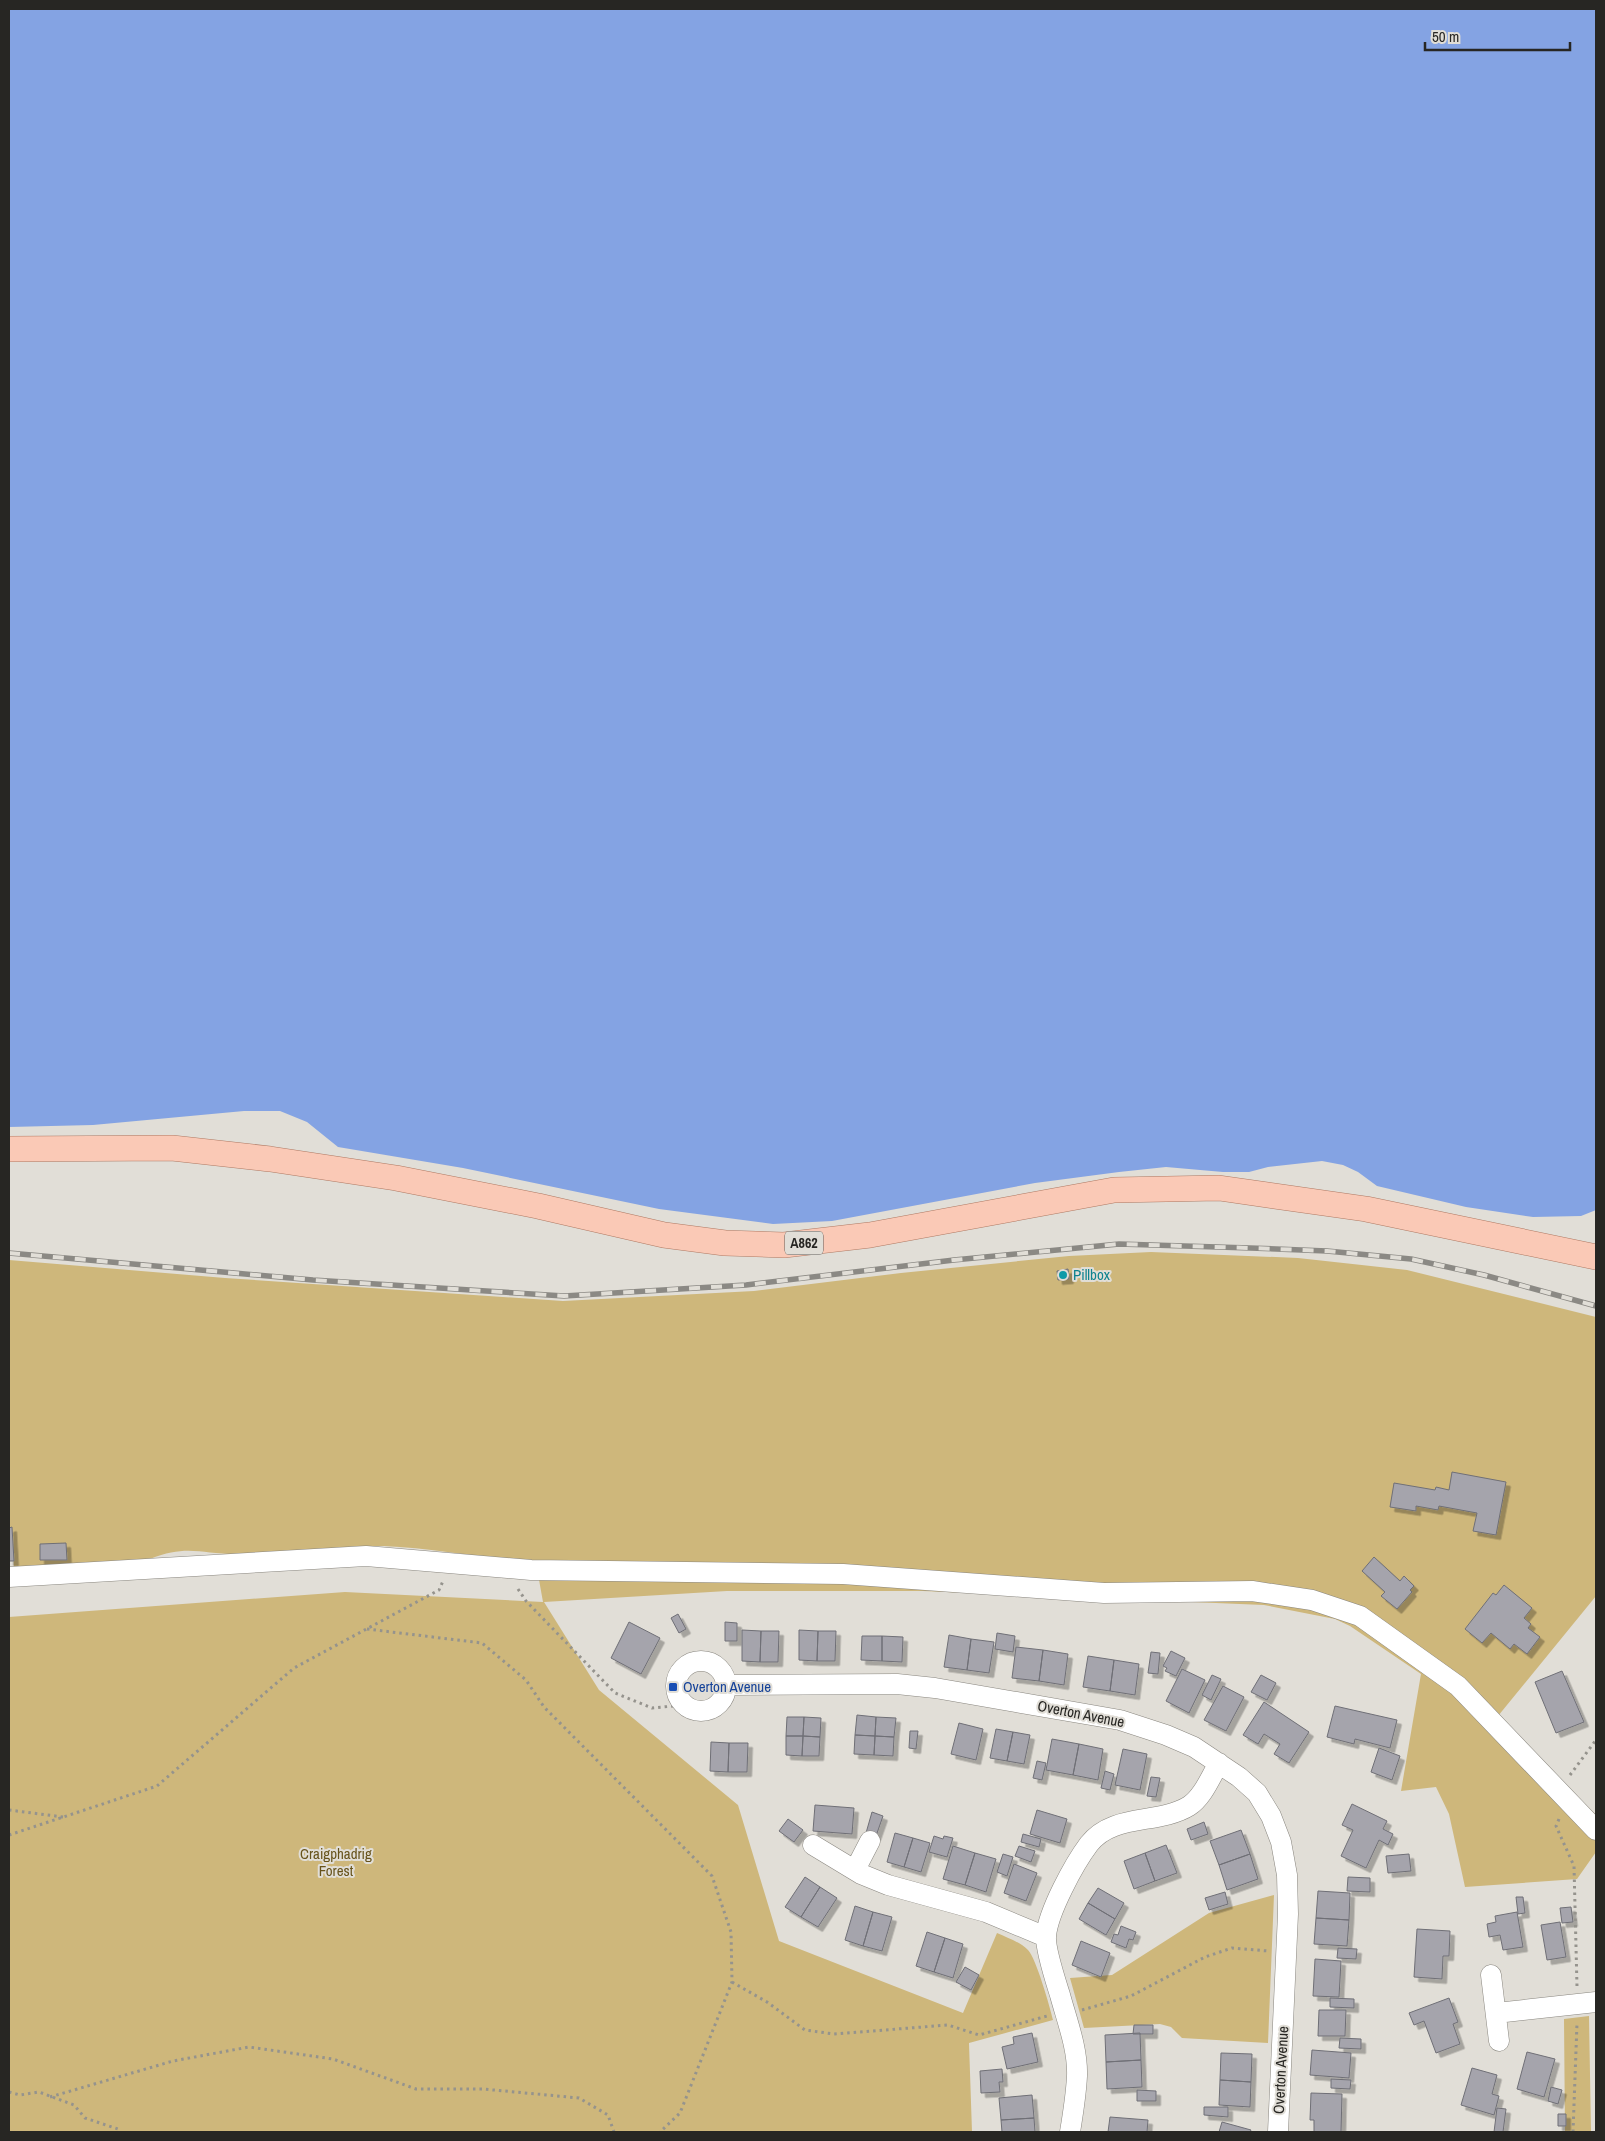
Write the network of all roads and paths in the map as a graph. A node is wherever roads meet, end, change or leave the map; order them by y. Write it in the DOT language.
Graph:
graph roads {
  1 [pos="9,1149"];
  2 [pos="1596,1257"];
  3 [pos="452,1563"];
  4 [pos="504,1568"];
  5 [pos="9,1578"];
  6 [pos="367,1629"];
  7 [pos="726,1685"];
  8 [pos="685,1705"];
  9 [pos="1596,1740"];
  10 [pos="1219,1763"];
  11 [pos="1562,1794"];
  12 [pos="9,1810"];
  13 [pos="63,1817"];
  14 [pos="1596,1830"];
  15 [pos="9,1835"];
  16 [pos="870,1841"];
  17 [pos="813,1845"];
  18 [pos="855,1870"];
  19 [pos="1046,1937"];
  20 [pos="1286,1952"];
  21 [pos="1491,1975"];
  22 [pos="732,1982"];
  23 [pos="1587,2004"];
  24 [pos="1064,2011"];
  25 [pos="1496,2013"];
  26 [pos="1499,2041"];
  27 [pos="9,2092"];
  28 [pos="50,2097"];
  29 [pos="119,2132"];
  30 [pos="614,2132"];
  31 [pos="660,2132"];
  32 [pos="1070,2132"];
  33 [pos="1278,2132"];
  34 [pos="1574,2132"];
  1 -- 2 [label="main road, A862"];
  3 -- 4 [label="street"];
  3 -- 5 [label="street"];
  3 -- 6 [label="path"];
  4 -- 8 [label="path"];
  4 -- 11 [label="street"];
  6 -- 13 [label="path"];
  6 -- 22 [label="path"];
  7 -- 8 [label="street"];
  7 -- 8 [label="street"];
  7 -- 10 [label="street, Overton Avenue"];
  9 -- 11 [label="path"];
  10 -- 19 [label="street"];
  10 -- 20 [label="street, Overton Avenue"];
  11 -- 14 [label="street"];
  11 -- 23 [label="path"];
  12 -- 13 [label="path"];
  13 -- 15 [label="path"];
  16 -- 18 [label="street"];
  17 -- 18 [label="street"];
  18 -- 19 [label="street"];
  19 -- 24 [label="street"];
  20 -- 24 [label="path"];
  20 -- 33 [label="street, Overton Avenue"];
  21 -- 25 [label="street"];
  22 -- 24 [label="path"];
  22 -- 31 [label="path"];
  23 -- 25 [label="street"];
  23 -- 34 [label="path"];
  24 -- 32 [label="street"];
  25 -- 26 [label="street"];
  27 -- 28 [label="path"];
  28 -- 29 [label="path"];
  28 -- 30 [label="path"];
}
